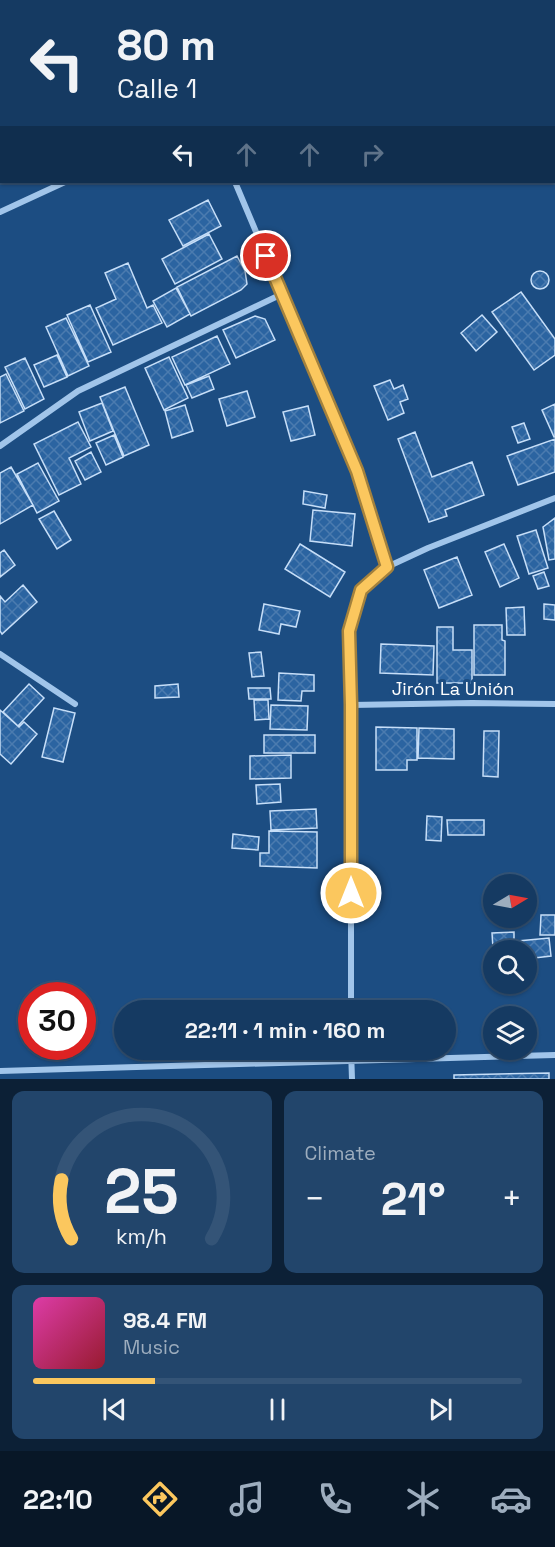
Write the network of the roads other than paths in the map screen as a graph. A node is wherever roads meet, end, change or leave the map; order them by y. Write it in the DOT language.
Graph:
graph roads {
  1 [pos="63,183"];
  2 [pos="235,183"];
  3 [pos="0,212"];
  4 [pos="282,294"];
  5 [pos="0,446"];
  6 [pos="555,498"];
  7 [pos="387,567"];
  8 [pos="0,654"];
  9 [pos="75,704"];
  10 [pos="555,704"];
  11 [pos="351,705"];
  12 [pos="351,1000"];
  13 [pos="555,1055"];
  14 [pos="351,1062"];
  15 [pos="0,1071"];
  16 [pos="352,1079"];
  1 -- 3 [label="street"];
  2 -- 4 [label="street"];
  4 -- 5 [label="street"];
  4 -- 7 [label="street"];
  6 -- 7 [label="street"];
  7 -- 11 [label="street"];
  8 -- 9 [label="street"];
  10 -- 11 [label="street, Jirón La Unión"];
  11 -- 12 [label="street"];
  13 -- 14 [label="street"];
  14 -- 15 [label="street"];
  14 -- 16 [label="street"];
}
